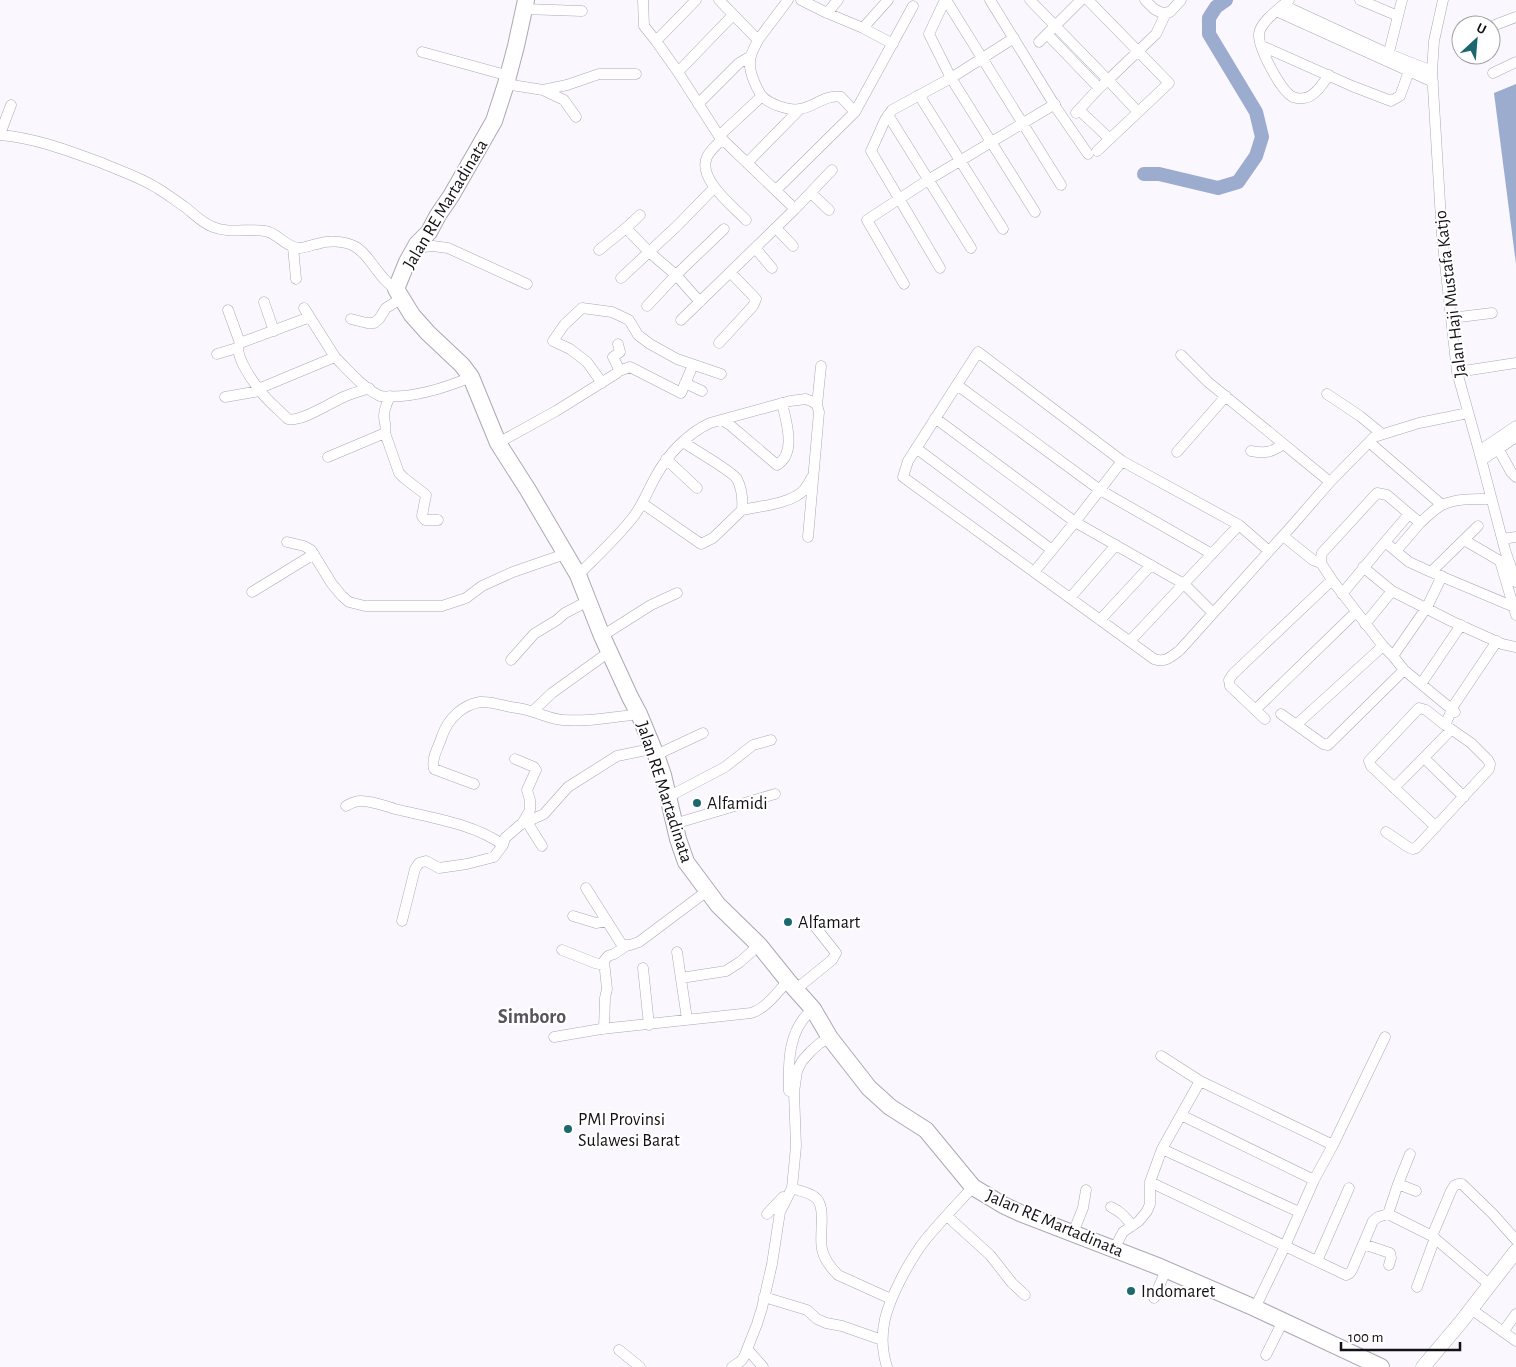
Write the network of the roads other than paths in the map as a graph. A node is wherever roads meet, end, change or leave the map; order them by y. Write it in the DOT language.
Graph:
graph roads {
  1 [pos="644,0"];
  2 [pos="696,0"];
  3 [pos="719,0"];
  4 [pos="788,0"];
  5 [pos="801,0"];
  6 [pos="838,0"];
  7 [pos="888,0"];
  8 [pos="945,0"];
  9 [pos="990,0"];
  10 [pos="1030,0"];
  11 [pos="1081,0"];
  12 [pos="1088,0"];
  13 [pos="1145,0"];
  14 [pos="1182,0"];
  15 [pos="1360,0"];
  16 [pos="1402,0"];
  17 [pos="1443,0"];
  18 [pos="525,4"];
  19 [pos="1283,5"];
  20 [pos="913,6"];
  21 [pos="582,11"];
  22 [pos="826,13"];
  23 [pos="1166,13"];
  24 [pos="733,15"];
  25 [pos="1398,16"];
  26 [pos="1516,17"];
  27 [pos="1501,23"];
  28 [pos="1055,26"];
  29 [pos="863,28"];
  30 [pos="1014,38"];
  31 [pos="758,40"];
  32 [pos="656,41"];
  33 [pos="893,44"];
  34 [pos="1262,46"];
  35 [pos="422,52"];
  36 [pos="1139,52"];
  37 [pos="751,56"];
  38 [pos="983,58"];
  39 [pos="1388,58"];
  40 [pos="1516,62"];
  41 [pos="1409,71"];
  42 [pos="1432,71"];
  43 [pos="678,72"];
  44 [pos="1493,73"];
  45 [pos="636,74"];
  46 [pos="1329,75"];
  47 [pos="950,78"];
  48 [pos="508,80"];
  49 [pos="1108,80"];
  50 [pos="1433,82"];
  51 [pos="1099,88"];
  52 [pos="543,90"];
  53 [pos="919,95"];
  54 [pos="762,96"];
  55 [pos="698,104"];
  56 [pos="1055,104"];
  57 [pos="11,105"];
  58 [pos="800,109"];
  59 [pos="855,112"];
  60 [pos="1138,112"];
  61 [pos="888,115"];
  62 [pos="576,117"];
  63 [pos="1022,123"];
  64 [pos="0,134"];
  65 [pos="721,138"];
  66 [pos="1110,139"];
  67 [pos="990,142"];
  68 [pos="960,162"];
  69 [pos="747,163"];
  70 [pos="832,170"];
  71 [pos="928,180"];
  72 [pos="1060,185"];
  73 [pos="714,188"];
  74 [pos="776,190"];
  75 [pos="810,193"];
  76 [pos="899,199"];
  77 [pos="796,209"];
  78 [pos="829,210"];
  79 [pos="1035,212"];
  80 [pos="640,215"];
  81 [pos="746,220"];
  82 [pos="626,228"];
  83 [pos="776,228"];
  84 [pos="724,229"];
  85 [pos="1003,229"];
  86 [pos="416,246"];
  87 [pos="793,246"];
  88 [pos="293,247"];
  89 [pos="755,248"];
  90 [pos="971,248"];
  91 [pos="599,250"];
  92 [pos="649,252"];
  93 [pos="772,268"];
  94 [pos="940,268"];
  95 [pos="730,272"];
  96 [pos="676,275"];
  97 [pos="621,278"];
  98 [pos="296,279"];
  99 [pos="527,284"];
  100 [pos="904,284"];
  101 [pos="399,294"];
  102 [pos="264,302"];
  103 [pos="700,302"];
  104 [pos="647,306"];
  105 [pos="228,310"];
  106 [pos="1492,313"];
  107 [pos="1451,318"];
  108 [pos="351,319"];
  109 [pos="681,320"];
  110 [pos="274,330"];
  111 [pos="719,343"];
  112 [pos="618,344"];
  113 [pos="239,346"];
  114 [pos="217,354"];
  115 [pos="1181,354"];
  116 [pos="335,357"];
  117 [pos="1516,363"];
  118 [pos="693,366"];
  119 [pos="821,366"];
  120 [pos="619,371"];
  121 [pos="1457,372"];
  122 [pos="721,374"];
  123 [pos="471,377"];
  124 [pos="602,383"];
  125 [pos="685,383"];
  126 [pos="957,385"];
  127 [pos="369,388"];
  128 [pos="259,390"];
  129 [pos="702,391"];
  130 [pos="1326,394"];
  131 [pos="390,396"];
  132 [pos="1226,396"];
  133 [pos="226,397"];
  134 [pos="782,403"];
  135 [pos="817,405"];
  136 [pos="1468,413"];
  137 [pos="935,418"];
  138 [pos="722,420"];
  139 [pos="1516,426"];
  140 [pos="385,433"];
  141 [pos="1382,434"];
  142 [pos="1516,437"];
  143 [pos="682,442"];
  144 [pos="1369,442"];
  145 [pos="498,443"];
  146 [pos="1284,444"];
  147 [pos="1496,445"];
  148 [pos="916,448"];
  149 [pos="1252,451"];
  150 [pos="1177,452"];
  151 [pos="1481,456"];
  152 [pos="328,457"];
  153 [pos="666,459"];
  154 [pos="1122,461"];
  155 [pos="813,476"];
  156 [pos="1516,478"];
  157 [pos="1330,482"];
  158 [pos="697,488"];
  159 [pos="1100,490"];
  160 [pos="1491,499"];
  161 [pos="642,503"];
  162 [pos="1442,505"];
  163 [pos="742,510"];
  164 [pos="1409,514"];
  165 [pos="438,520"];
  166 [pos="1076,522"];
  167 [pos="1420,523"];
  168 [pos="1238,525"];
  169 [pos="1478,526"];
  170 [pos="1283,536"];
  171 [pos="808,537"];
  172 [pos="1516,537"];
  173 [pos="1502,539"];
  174 [pos="1464,540"];
  175 [pos="287,542"];
  176 [pos="1385,542"];
  177 [pos="1116,545"];
  178 [pos="1516,548"];
  179 [pos="1052,550"];
  180 [pos="1505,550"];
  181 [pos="1269,551"];
  182 [pos="1396,551"];
  183 [pos="314,554"];
  184 [pos="565,554"];
  185 [pos="1212,554"];
  186 [pos="1321,563"];
  187 [pos="1151,565"];
  188 [pos="1363,567"];
  189 [pos="1034,572"];
  190 [pos="1431,572"];
  191 [pos="578,575"];
  192 [pos="1442,576"];
  193 [pos="1332,580"];
  194 [pos="1516,582"];
  195 [pos="1184,584"];
  196 [pos="1392,591"];
  197 [pos="252,592"];
  198 [pos="678,592"];
  199 [pos="1342,594"];
  200 [pos="1070,598"];
  201 [pos="588,601"];
  202 [pos="1427,607"];
  203 [pos="1515,611"];
  204 [pos="1356,612"];
  205 [pos="1213,613"];
  206 [pos="1100,620"];
  207 [pos="1365,624"];
  208 [pos="1461,625"];
  209 [pos="602,636"];
  210 [pos="1130,641"];
  211 [pos="1500,642"];
  212 [pos="1383,646"];
  213 [pos="1515,646"];
  214 [pos="609,652"];
  215 [pos="1393,656"];
  216 [pos="511,660"];
  217 [pos="1404,670"];
  218 [pos="1421,684"];
  219 [pos="1255,710"];
  220 [pos="533,711"];
  221 [pos="639,714"];
  222 [pos="1281,714"];
  223 [pos="1265,719"];
  224 [pos="1450,719"];
  225 [pos="1296,725"];
  226 [pos="703,733"];
  227 [pos="771,740"];
  228 [pos="654,751"];
  229 [pos="1424,758"];
  230 [pos="515,759"];
  231 [pos="474,784"];
  232 [pos="1394,788"];
  233 [pos="775,794"];
  234 [pos="1464,796"];
  235 [pos="668,797"];
  236 [pos="346,806"];
  237 [pos="525,823"];
  238 [pos="674,824"];
  239 [pos="1436,827"];
  240 [pos="1386,832"];
  241 [pos="502,845"];
  242 [pos="542,846"];
  243 [pos="586,888"];
  244 [pos="707,891"];
  245 [pos="573,916"];
  246 [pos="607,920"];
  247 [pos="402,921"];
  248 [pos="813,924"];
  249 [pos="759,945"];
  250 [pos="626,946"];
  251 [pos="562,950"];
  252 [pos="677,952"];
  253 [pos="604,965"];
  254 [pos="643,968"];
  255 [pos="681,978"];
  256 [pos="791,986"];
  257 [pos="813,1009"];
  258 [pos="687,1019"];
  259 [pos="648,1025"];
  260 [pos="604,1029"];
  261 [pos="554,1037"];
  262 [pos="1385,1037"];
  263 [pos="830,1038"];
  264 [pos="1161,1056"];
  265 [pos="792,1078"];
  266 [pos="1200,1081"];
  267 [pos="1181,1115"];
  268 [pos="1333,1145"];
  269 [pos="794,1146"];
  270 [pos="1162,1149"];
  271 [pos="1410,1154"];
  272 [pos="1314,1180"];
  273 [pos="1150,1182"];
  274 [pos="1398,1184"];
  275 [pos="973,1187"];
  276 [pos="792,1188"];
  277 [pos="1350,1188"];
  278 [pos="1086,1190"];
  279 [pos="1416,1191"];
  280 [pos="1111,1207"];
  281 [pos="778,1208"];
  282 [pos="1299,1212"];
  283 [pos="1388,1214"];
  284 [pos="947,1216"];
  285 [pos="1132,1226"];
  286 [pos="1073,1233"];
  287 [pos="1434,1237"];
  288 [pos="1516,1240"];
  289 [pos="1363,1244"];
  290 [pos="1285,1246"];
  291 [pos="1114,1249"];
  292 [pos="1516,1251"];
  293 [pos="1317,1261"];
  294 [pos="1389,1265"];
  295 [pos="1166,1270"];
  296 [pos="1490,1285"];
  297 [pos="1418,1287"];
  298 [pos="1025,1295"];
  299 [pos="764,1297"];
  300 [pos="1154,1298"];
  301 [pos="891,1299"];
  302 [pos="1255,1308"];
  303 [pos="1471,1309"];
  304 [pos="1516,1314"];
  305 [pos="1283,1321"];
  306 [pos="1502,1332"];
  307 [pos="882,1340"];
  308 [pos="1516,1341"];
  309 [pos="619,1350"];
  310 [pos="748,1350"];
  311 [pos="1266,1355"];
  312 [pos="640,1367"];
  313 [pos="732,1367"];
  314 [pos="763,1367"];
  315 [pos="887,1367"];
  316 [pos="1381,1367"];
  317 [pos="1423,1367"];
  1 -- 32 [label="street"];
  2 -- 32 [label="street"];
  3 -- 24 [label="street"];
  4 -- 31 [label="street"];
  5 -- 22 [label="street"];
  6 -- 22 [label="street"];
  7 -- 29 [label="street"];
  8 -- 38 [label="street"];
  8 -- 47 [label="street"];
  9 -- 30 [label="street"];
  10 -- 28 [label="street"];
  11 -- 28 [label="street"];
  12 -- 36 [label="street"];
  13 -- 23 [label="street"];
  14 -- 23 [label="street"];
  15 -- 25 [label="street"];
  16 -- 25 [label="street"];
  17 -- 42 [label="street, Jalan Haji Mustafa Katjo"];
  18 -- 21 [label="street"];
  18 -- 48 [label="highway, Jalan RE Martadinata"];
  19 -- 34 [label="street"];
  19 -- 39 [label="street"];
  20 -- 33 [label="street"];
  22 -- 29 [label="street"];
  23 -- 36 [label="street"];
  24 -- 31 [label="street"];
  24 -- 43 [label="street"];
  25 -- 39 [label="street"];
  26 -- 27 [label="street"];
  28 -- 49 [label="street"];
  28 -- 51 [label="street"];
  29 -- 33 [label="street"];
  30 -- 38 [label="street"];
  30 -- 56 [label="street"];
  31 -- 37 [label="street"];
  32 -- 43 [label="street"];
  33 -- 59 [label="street"];
  34 -- 46 [label="street"];
  34 -- 46 [label="street"];
  35 -- 48 [label="street"];
  36 -- 49 [label="street"];
  36 -- 60 [label="street"];
  37 -- 54 [label="street"];
  37 -- 55 [label="street"];
  38 -- 47 [label="street"];
  38 -- 63 [label="street"];
  39 -- 41 [label="street"];
  39 -- 42 [label="street"];
  40 -- 44 [label="street"];
  41 -- 46 [label="street"];
  41 -- 50 [label="street"];
  42 -- 50 [label="street, Jalan Haji Mustafa Katjo"];
  43 -- 55 [label="street"];
  45 -- 52 [label="street"];
  47 -- 53 [label="street"];
  47 -- 67 [label="street"];
  48 -- 52 [label="street"];
  48 -- 86 [label="highway, Jalan RE Martadinata"];
  49 -- 51 [label="street"];
  49 -- 60 [label="street"];
  50 -- 107 [label="street, Jalan Haji Mustafa Katjo"];
  51 -- 66 [label="street"];
  52 -- 62 [label="street"];
  53 -- 61 [label="street"];
  53 -- 68 [label="street"];
  54 -- 58 [label="street"];
  54 -- 65 [label="street"];
  55 -- 65 [label="street"];
  56 -- 63 [label="street"];
  56 -- 66 [label="street"];
  57 -- 64 [label="street"];
  58 -- 59 [label="street"];
  58 -- 69 [label="street"];
  59 -- 74 [label="street"];
  60 -- 66 [label="street"];
  61 -- 71 [label="street"];
  61 -- 76 [label="street"];
  63 -- 67 [label="street"];
  63 -- 72 [label="street"];
  64 -- 88 [label="street"];
  65 -- 69 [label="street"];
  65 -- 73 [label="street"];
  67 -- 68 [label="street"];
  67 -- 79 [label="street"];
  68 -- 71 [label="street"];
  68 -- 85 [label="street"];
  69 -- 74 [label="street"];
  70 -- 75 [label="street"];
  71 -- 76 [label="street"];
  71 -- 90 [label="street"];
  73 -- 81 [label="street"];
  73 -- 92 [label="street"];
  74 -- 77 [label="street"];
  75 -- 77 [label="street"];
  75 -- 78 [label="street"];
  76 -- 94 [label="street"];
  76 -- 100 [label="street"];
  77 -- 83 [label="street"];
  80 -- 82 [label="street"];
  82 -- 91 [label="street"];
  82 -- 92 [label="street"];
  83 -- 87 [label="street"];
  83 -- 89 [label="street"];
  84 -- 96 [label="street"];
  86 -- 99 [label="street"];
  86 -- 101 [label="highway, Jalan RE Martadinata"];
  88 -- 98 [label="street"];
  88 -- 101 [label="street"];
  89 -- 93 [label="street"];
  89 -- 95 [label="street"];
  92 -- 96 [label="street"];
  92 -- 97 [label="street"];
  95 -- 103 [label="street"];
  95 -- 111 [label="street"];
  96 -- 103 [label="street"];
  96 -- 104 [label="street"];
  101 -- 108 [label="street"];
  101 -- 123 [label="highway, Jalan RE Martadinata"];
  102 -- 110 [label="street"];
  103 -- 109 [label="street"];
  105 -- 113 [label="street"];
  106 -- 107 [label="street"];
  107 -- 121 [label="street, Jalan Haji Mustafa Katjo"];
  110 -- 113 [label="street"];
  110 -- 116 [label="street"];
  112 -- 120 [label="street"];
  113 -- 114 [label="street"];
  113 -- 128 [label="street"];
  115 -- 132 [label="street"];
  116 -- 127 [label="street"];
  116 -- 128 [label="street"];
  117 -- 121 [label="street"];
  118 -- 122 [label="street"];
  118 -- 124 [label="street"];
  118 -- 125 [label="street"];
  119 -- 135 [label="street"];
  120 -- 124 [label="street"];
  120 -- 125 [label="street"];
  121 -- 136 [label="street, Jalan Haji Mustafa Katjo"];
  123 -- 131 [label="street"];
  123 -- 145 [label="highway, Jalan RE Martadinata"];
  124 -- 145 [label="street"];
  125 -- 129 [label="street"];
  126 -- 137 [label="street"];
  126 -- 154 [label="street"];
  126 -- 159 [label="street"];
  127 -- 128 [label="street"];
  127 -- 131 [label="street"];
  128 -- 133 [label="street"];
  130 -- 141 [label="street"];
  131 -- 140 [label="street"];
  132 -- 146 [label="street"];
  132 -- 150 [label="street"];
  134 -- 135 [label="street"];
  134 -- 138 [label="street"];
  134 -- 138 [label="street"];
  135 -- 155 [label="street"];
  136 -- 141 [label="street"];
  136 -- 151 [label="street, Jalan Haji Mustafa Katjo"];
  137 -- 148 [label="street"];
  137 -- 166 [label="street"];
  138 -- 143 [label="street"];
  139 -- 147 [label="street"];
  140 -- 152 [label="street"];
  140 -- 165 [label="street"];
  141 -- 144 [label="street"];
  142 -- 147 [label="street"];
  143 -- 153 [label="street"];
  143 -- 163 [label="street"];
  144 -- 157 [label="street"];
  144 -- 162 [label="street"];
  145 -- 184 [label="highway, Jalan RE Martadinata"];
  146 -- 149 [label="street"];
  146 -- 157 [label="street"];
  147 -- 151 [label="street"];
  147 -- 156 [label="street"];
  148 -- 179 [label="street"];
  148 -- 189 [label="street"];
  151 -- 160 [label="street, Jalan Haji Mustafa Katjo"];
  153 -- 158 [label="street"];
  153 -- 161 [label="street"];
  154 -- 159 [label="street"];
  154 -- 168 [label="street"];
  155 -- 163 [label="street"];
  155 -- 171 [label="street"];
  157 -- 170 [label="street"];
  159 -- 166 [label="street"];
  159 -- 185 [label="street"];
  160 -- 162 [label="street"];
  160 -- 173 [label="street, Jalan Haji Mustafa Katjo"];
  161 -- 163 [label="street"];
  161 -- 191 [label="street"];
  162 -- 167 [label="street"];
  164 -- 167 [label="street"];
  164 -- 176 [label="street"];
  164 -- 186 [label="street"];
  166 -- 177 [label="street"];
  166 -- 179 [label="street"];
  167 -- 182 [label="street"];
  168 -- 181 [label="street"];
  168 -- 185 [label="street"];
  169 -- 174 [label="street"];
  170 -- 181 [label="street"];
  170 -- 186 [label="street"];
  172 -- 173 [label="street"];
  173 -- 180 [label="street, Jalan Haji Mustafa Katjo"];
  174 -- 190 [label="street"];
  174 -- 203 [label="street"];
  175 -- 183 [label="street"];
  176 -- 182 [label="street"];
  176 -- 188 [label="street"];
  177 -- 187 [label="street"];
  177 -- 200 [label="street"];
  178 -- 180 [label="street"];
  179 -- 189 [label="street"];
  180 -- 194 [label="street, Jalan Haji Mustafa Katjo"];
  181 -- 205 [label="street"];
  182 -- 190 [label="street"];
  183 -- 184 [label="street"];
  183 -- 197 [label="street"];
  184 -- 191 [label="highway, Jalan RE Martadinata"];
  185 -- 195 [label="street"];
  186 -- 193 [label="street"];
  187 -- 195 [label="street"];
  187 -- 206 [label="street"];
  188 -- 196 [label="street"];
  188 -- 199 [label="street"];
  189 -- 200 [label="street"];
  190 -- 192 [label="street"];
  191 -- 201 [label="highway, Jalan RE Martadinata"];
  192 -- 202 [label="street"];
  192 -- 203 [label="street"];
  193 -- 199 [label="street"];
  193 -- 219 [label="street"];
  195 -- 205 [label="street"];
  195 -- 210 [label="street"];
  196 -- 202 [label="street"];
  196 -- 207 [label="street"];
  198 -- 209 [label="street"];
  199 -- 204 [label="street"];
  200 -- 206 [label="street"];
  201 -- 209 [label="highway, Jalan RE Martadinata"];
  201 -- 216 [label="street"];
  202 -- 208 [label="street"];
  202 -- 215 [label="street"];
  204 -- 207 [label="street"];
  204 -- 219 [label="street"];
  205 -- 210 [label="street"];
  206 -- 210 [label="street"];
  207 -- 212 [label="street"];
  208 -- 211 [label="street"];
  208 -- 218 [label="street"];
  209 -- 214 [label="highway, Jalan RE Martadinata"];
  211 -- 213 [label="street"];
  211 -- 224 [label="street"];
  212 -- 215 [label="street"];
  212 -- 225 [label="street"];
  214 -- 220 [label="street"];
  214 -- 221 [label="highway, Jalan RE Martadinata"];
  215 -- 217 [label="street"];
  217 -- 218 [label="street"];
  217 -- 225 [label="street"];
  218 -- 224 [label="street"];
  219 -- 223 [label="street"];
  220 -- 221 [label="street"];
  220 -- 231 [label="street"];
  221 -- 228 [label="highway, Jalan RE Martadinata"];
  222 -- 225 [label="street"];
  224 -- 229 [label="street"];
  224 -- 232 [label="street"];
  224 -- 234 [label="street"];
  226 -- 228 [label="street"];
  227 -- 235 [label="street"];
  228 -- 235 [label="highway, Jalan RE Martadinata"];
  228 -- 237 [label="street"];
  229 -- 232 [label="street"];
  229 -- 234 [label="street"];
  230 -- 237 [label="street"];
  232 -- 239 [label="street"];
  233 -- 238 [label="street"];
  234 -- 239 [label="street"];
  235 -- 238 [label="highway, Jalan RE Martadinata"];
  236 -- 241 [label="street"];
  237 -- 241 [label="street"];
  237 -- 242 [label="street"];
  238 -- 244 [label="highway, Jalan RE Martadinata"];
  239 -- 240 [label="street"];
  241 -- 247 [label="street"];
  243 -- 246 [label="street"];
  244 -- 249 [label="highway, Jalan RE Martadinata"];
  244 -- 250 [label="street"];
  245 -- 246 [label="street"];
  246 -- 250 [label="street"];
  248 -- 256 [label="street"];
  249 -- 255 [label="street"];
  249 -- 256 [label="highway, Jalan RE Martadinata"];
  250 -- 253 [label="street"];
  251 -- 253 [label="street"];
  252 -- 255 [label="street"];
  253 -- 260 [label="street"];
  254 -- 259 [label="street"];
  255 -- 258 [label="street"];
  256 -- 257 [label="highway, Jalan RE Martadinata"];
  256 -- 258 [label="street"];
  257 -- 263 [label="highway, Jalan RE Martadinata"];
  257 -- 265 [label="street"];
  258 -- 259 [label="street"];
  259 -- 260 [label="street"];
  260 -- 261 [label="street"];
  262 -- 268 [label="street"];
  263 -- 265 [label="street"];
  263 -- 275 [label="highway, Jalan RE Martadinata"];
  264 -- 266 [label="street"];
  265 -- 269 [label="street"];
  266 -- 267 [label="street"];
  266 -- 268 [label="street"];
  267 -- 270 [label="street"];
  267 -- 272 [label="street"];
  268 -- 272 [label="street"];
  269 -- 276 [label="street"];
  269 -- 281 [label="street"];
  270 -- 273 [label="street"];
  270 -- 282 [label="street"];
  271 -- 274 [label="street"];
  272 -- 282 [label="street"];
  273 -- 285 [label="street"];
  273 -- 290 [label="street"];
  274 -- 279 [label="street"];
  274 -- 283 [label="street"];
  275 -- 284 [label="street"];
  275 -- 286 [label="highway, Jalan RE Martadinata"];
  276 -- 281 [label="street"];
  276 -- 301 [label="street"];
  277 -- 293 [label="street"];
  278 -- 286 [label="street"];
  280 -- 285 [label="street"];
  281 -- 299 [label="street"];
  282 -- 290 [label="street"];
  283 -- 287 [label="street"];
  283 -- 289 [label="street"];
  284 -- 298 [label="street"];
  284 -- 301 [label="street"];
  285 -- 291 [label="street"];
  286 -- 291 [label="highway, Jalan RE Martadinata"];
  287 -- 288 [label="street"];
  287 -- 296 [label="street"];
  287 -- 297 [label="street"];
  289 -- 293 [label="street"];
  289 -- 294 [label="street"];
  290 -- 293 [label="street"];
  290 -- 302 [label="street"];
  291 -- 295 [label="highway, Jalan RE Martadinata"];
  292 -- 296 [label="main road"];
  295 -- 300 [label="street"];
  295 -- 302 [label="highway, Jalan RE Martadinata"];
  296 -- 303 [label="main road"];
  299 -- 307 [label="street"];
  299 -- 310 [label="street"];
  301 -- 307 [label="street"];
  302 -- 305 [label="highway, Jalan RE Martadinata"];
  303 -- 306 [label="street"];
  303 -- 317 [label="main road"];
  304 -- 306 [label="street"];
  305 -- 311 [label="street"];
  305 -- 316 [label="highway, Jalan RE Martadinata"];
  306 -- 308 [label="street"];
  307 -- 315 [label="street"];
  309 -- 312 [label="street"];
  310 -- 313 [label="street"];
  310 -- 314 [label="street"];
}
